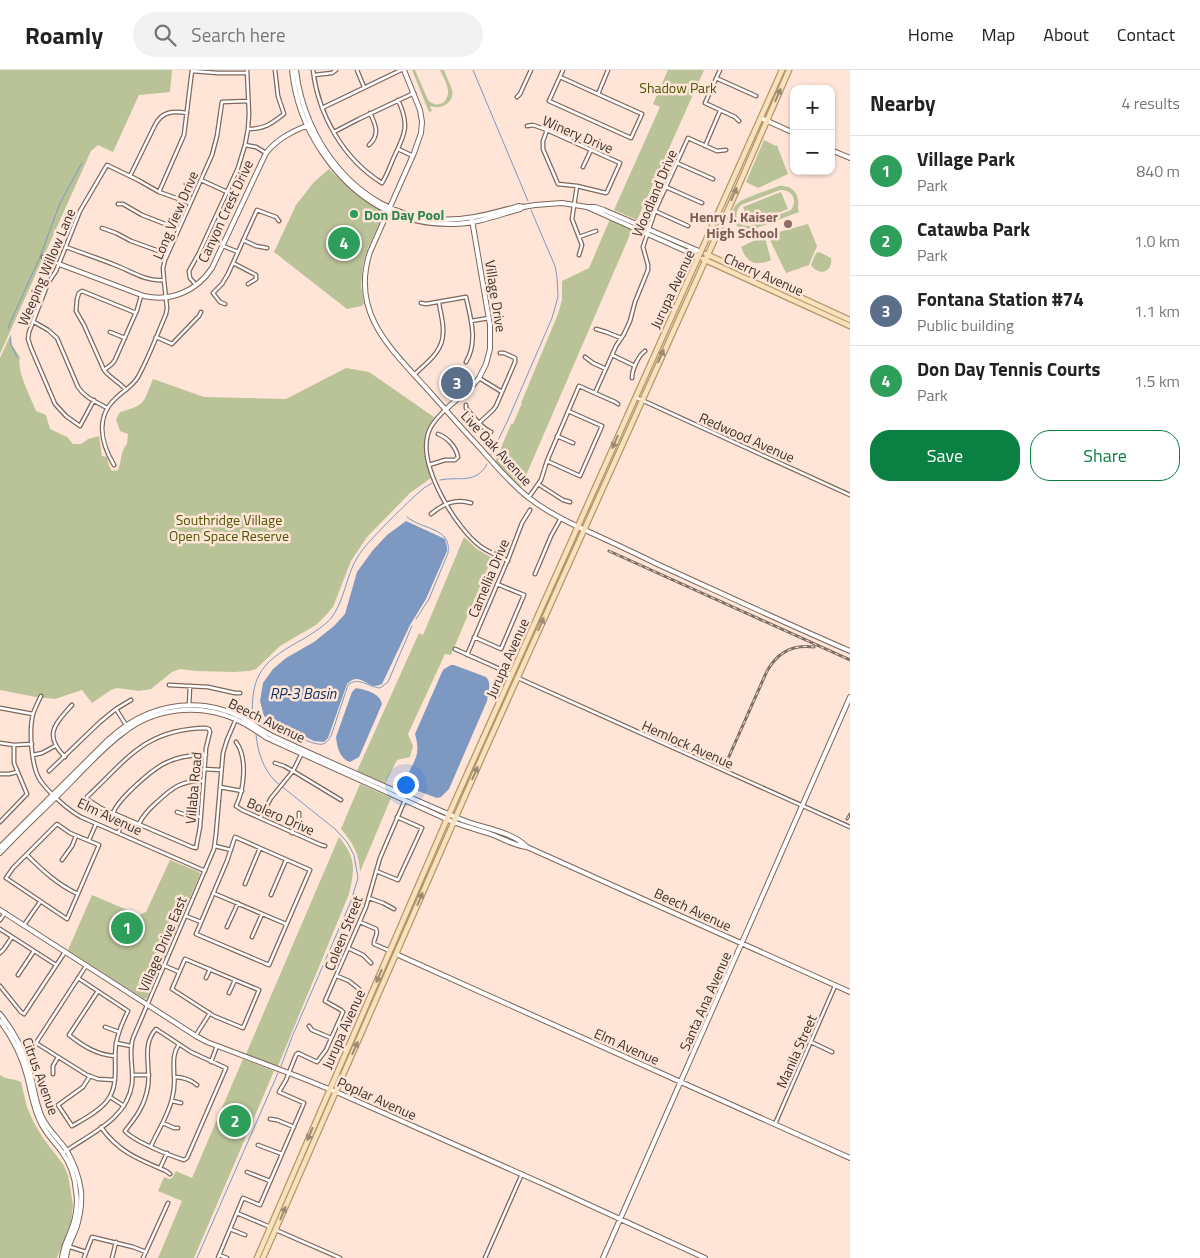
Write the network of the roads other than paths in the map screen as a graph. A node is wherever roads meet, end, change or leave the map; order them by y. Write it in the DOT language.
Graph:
graph roads {
  1 [pos="275,70"];
  2 [pos="292,70"];
  3 [pos="296,70"];
  4 [pos="313,70"];
  5 [pos="336,70"];
  6 [pos="357,70"];
  7 [pos="402,70"];
  8 [pos="530,70"];
  9 [pos="563,70"];
  10 [pos="608,70"];
  11 [pos="720,70"];
  12 [pos="782,70"];
  13 [pos="789,70"];
  14 [pos="192,71"];
  15 [pos="247,71"];
  16 [pos="314,75"];
  17 [pos="560,77"];
  18 [pos="716,78"];
  19 [pos="364,87"];
  20 [pos="414,93"];
  21 [pos="598,94"];
  22 [pos="756,96"];
  23 [pos="517,97"];
  24 [pos="398,100"];
  25 [pos="248,101"];
  26 [pos="322,108"];
  27 [pos="720,110"];
  28 [pos="187,113"];
  29 [pos="370,113"];
  30 [pos="761,118"];
  31 [pos="767,120"];
  32 [pos="739,121"];
  33 [pos="309,125"];
  34 [pos="527,126"];
  35 [pos="248,129"];
  36 [pos="547,130"];
  37 [pos="790,131"];
  38 [pos="334,132"];
  39 [pos="245,145"];
  40 [pos="369,145"];
  41 [pos="704,146"];
  42 [pos="398,149"];
  43 [pos="591,150"];
  44 [pos="726,150"];
  45 [pos="835,152"];
  46 [pos="266,153"];
  47 [pos="413,156"];
  48 [pos="850,158"];
  49 [pos="677,163"];
  50 [pos="583,167"];
  51 [pos="130,176"];
  52 [pos="713,179"];
  53 [pos="201,180"];
  54 [pos="577,186"];
  55 [pos="666,187"];
  56 [pos="159,192"];
  57 [pos="227,192"];
  58 [pos="190,203"];
  59 [pos="702,203"];
  60 [pos="118,204"];
  61 [pos="574,204"];
  62 [pos="390,210"];
  63 [pos="655,211"];
  64 [pos="472,220"];
  65 [pos="280,221"];
  66 [pos="688,226"];
  67 [pos="102,228"];
  68 [pos="178,229"];
  69 [pos="596,231"];
  70 [pos="648,231"];
  71 [pos="579,237"];
  72 [pos="243,240"];
  73 [pos="66,246"];
  74 [pos="223,246"];
  75 [pos="267,248"];
  76 [pos="238,252"];
  77 [pos="167,254"];
  78 [pos="579,255"];
  79 [pos="700,255"];
  80 [pos="43,257"];
  81 [pos="706,257"];
  82 [pos="59,264"];
  83 [pos="233,264"];
  84 [pos="164,280"];
  85 [pos="248,284"];
  86 [pos="196,285"];
  87 [pos="141,296"];
  88 [pos="166,298"];
  89 [pos="438,302"];
  90 [pos="421,303"];
  91 [pos="225,304"];
  92 [pos="201,312"];
  93 [pos="136,313"];
  94 [pos="488,318"];
  95 [pos="850,320"];
  96 [pos="471,321"];
  97 [pos="33,322"];
  98 [pos="850,326"];
  99 [pos="596,329"];
  100 [pos="110,332"];
  101 [pos="156,337"];
  102 [pos="125,338"];
  103 [pos="621,338"];
  104 [pos="645,351"];
  105 [pos="500,353"];
  106 [pos="612,355"];
  107 [pos="585,357"];
  108 [pos="466,362"];
  109 [pos="635,366"];
  110 [pos="606,369"];
  111 [pos="104,370"];
  112 [pos="414,375"];
  113 [pos="479,378"];
  114 [pos="632,378"];
  115 [pos="126,390"];
  116 [pos="502,392"];
  117 [pos="595,393"];
  118 [pos="635,397"];
  119 [pos="94,400"];
  120 [pos="642,400"];
  121 [pos="618,404"];
  122 [pos="466,405"];
  123 [pos="108,408"];
  124 [pos="446,410"];
  125 [pos="568,411"];
  126 [pos="479,423"];
  127 [pos="491,432"];
  128 [pos="438,434"];
  129 [pos="557,436"];
  130 [pos="573,443"];
  131 [pos="547,461"];
  132 [pos="114,464"];
  133 [pos="429,465"];
  134 [pos="538,484"];
  135 [pos="850,495"];
  136 [pos="529,497"];
  137 [pos="570,502"];
  138 [pos="471,503"];
  139 [pos="446,504"];
  140 [pos="530,510"];
  141 [pos="431,514"];
  142 [pos="561,518"];
  143 [pos="578,527"];
  144 [pos="584,529"];
  145 [pos="508,561"];
  146 [pos="535,574"];
  147 [pos="497,584"];
  148 [pos="474,637"];
  149 [pos="455,649"];
  150 [pos="850,651"];
  151 [pos="467,655"];
  152 [pos="512,675"];
  153 [pos="517,678"];
  154 [pos="169,685"];
  155 [pos="190,686"];
  156 [pos="240,693"];
  157 [pos="41,696"];
  158 [pos="850,697"];
  159 [pos="131,700"];
  160 [pos="72,705"];
  161 [pos="0,708"];
  162 [pos="189,708"];
  163 [pos="116,710"];
  164 [pos="33,714"];
  165 [pos="237,717"];
  166 [pos="127,727"];
  167 [pos="236,742"];
  168 [pos="0,743"];
  169 [pos="14,744"];
  170 [pos="32,744"];
  171 [pos="55,746"];
  172 [pos="302,752"];
  173 [pos="33,755"];
  174 [pos="206,755"];
  175 [pos="65,757"];
  176 [pos="275,763"];
  177 [pos="204,769"];
  178 [pos="221,770"];
  179 [pos="49,771"];
  180 [pos="293,771"];
  181 [pos="18,772"];
  182 [pos="0,774"];
  183 [pos="204,781"];
  184 [pos="220,787"];
  185 [pos="242,791"];
  186 [pos="55,796"];
  187 [pos="341,800"];
  188 [pos="405,800"];
  189 [pos="802,806"];
  190 [pos="177,812"];
  191 [pos="113,813"];
  192 [pos="300,813"];
  193 [pos="448,816"];
  194 [pos="201,817"];
  195 [pos="398,817"];
  196 [pos="125,818"];
  197 [pos="260,818"];
  198 [pos="454,819"];
  199 [pos="0,822"];
  200 [pos="96,824"];
  201 [pos="139,824"];
  202 [pos="850,828"];
  203 [pos="292,833"];
  204 [pos="118,834"];
  205 [pos="76,836"];
  206 [pos="89,840"];
  207 [pos="214,846"];
  208 [pos="325,846"];
  209 [pos="0,847"];
  210 [pos="260,848"];
  211 [pos="231,850"];
  212 [pos="0,853"];
  213 [pos="27,855"];
  214 [pos="62,860"];
  215 [pos="286,860"];
  216 [pos="204,871"];
  217 [pos="376,871"];
  218 [pos="245,884"];
  219 [pos="213,893"];
  220 [pos="78,894"];
  221 [pos="271,895"];
  222 [pos="369,898"];
  223 [pos="40,902"];
  224 [pos="238,903"];
  225 [pos="394,909"];
  226 [pos="0,910"];
  227 [pos="5,913"];
  228 [pos="262,914"];
  229 [pos="185,916"];
  230 [pos="0,920"];
  231 [pos="201,922"];
  232 [pos="360,922"];
  233 [pos="286,924"];
  234 [pos="24,925"];
  235 [pos="228,927"];
  236 [pos="0,930"];
  237 [pos="12,937"];
  238 [pos="252,937"];
  239 [pos="742,944"];
  240 [pos="348,948"];
  241 [pos="34,951"];
  242 [pos="65,951"];
  243 [pos="390,951"];
  244 [pos="0,953"];
  245 [pos="396,954"];
  246 [pos="370,963"];
  247 [pos="56,965"];
  248 [pos="86,965"];
  249 [pos="164,966"];
  250 [pos="210,969"];
  251 [pos="179,972"];
  252 [pos="18,975"];
  253 [pos="337,976"];
  254 [pos="78,978"];
  255 [pos="206,978"];
  256 [pos="234,980"];
  257 [pos="0,986"];
  258 [pos="835,986"];
  259 [pos="359,989"];
  260 [pos="98,991"];
  261 [pos="850,992"];
  262 [pos="229,993"];
  263 [pos="147,1004"];
  264 [pos="210,1013"];
  265 [pos="0,1014"];
  266 [pos="0,1021"];
  267 [pos="309,1026"];
  268 [pos="105,1027"];
  269 [pos="119,1032"];
  270 [pos="196,1036"];
  271 [pos="331,1038"];
  272 [pos="811,1042"];
  273 [pos="116,1044"];
  274 [pos="178,1044"];
  275 [pos="131,1046"];
  276 [pos="217,1046"];
  277 [pos="832,1052"];
  278 [pos="58,1056"];
  279 [pos="115,1056"];
  280 [pos="211,1062"];
  281 [pos="289,1073"];
  282 [pos="53,1074"];
  283 [pos="132,1075"];
  284 [pos="149,1075"];
  285 [pos="90,1076"];
  286 [pos="174,1077"];
  287 [pos="115,1080"];
  288 [pos="681,1082"];
  289 [pos="197,1086"];
  290 [pos="329,1090"];
  291 [pos="335,1092"];
  292 [pos="110,1097"];
  293 [pos="172,1100"];
  294 [pos="181,1103"];
  295 [pos="124,1106"];
  296 [pos="270,1119"];
  297 [pos="163,1123"];
  298 [pos="774,1124"];
  299 [pos="101,1127"];
  300 [pos="294,1127"];
  301 [pos="178,1128"];
  302 [pos="258,1145"];
  303 [pos="151,1146"];
  304 [pos="65,1152"];
  305 [pos="167,1153"];
  306 [pos="282,1154"];
  307 [pos="850,1158"];
  308 [pos="160,1168"];
  309 [pos="247,1172"];
  310 [pos="170,1174"];
  311 [pos="522,1174"];
  312 [pos="270,1182"];
  313 [pos="168,1203"];
  314 [pos="237,1213"];
  315 [pos="620,1220"];
  316 [pos="270,1227"];
  317 [pos="230,1229"];
  318 [pos="276,1230"];
  319 [pos="245,1235"];
  320 [pos="116,1242"];
  321 [pos="66,1246"];
  322 [pos="86,1252"];
  323 [pos="146,1252"];
  324 [pos="219,1256"];
  325 [pos="62,1258"];
  326 [pos="66,1258"];
  327 [pos="84,1258"];
  328 [pos="112,1258"];
  329 [pos="143,1258"];
  330 [pos="227,1258"];
  331 [pos="257,1258"];
  332 [pos="263,1258"];
  333 [pos="340,1258"];
  334 [pos="485,1258"];
  335 [pos="603,1258"];
  336 [pos="705,1258"];
  1 -- 35 [label="street"];
  2 -- 33 [label="street, Cherry Avenue"];
  3 -- 33 [label="street"];
  4 -- 16 [label="street"];
  5 -- 16 [label="street"];
  6 -- 19 [label="street"];
  7 -- 19 [label="street"];
  7 -- 20 [label="street, Live Oak Avenue"];
  8 -- 23 [label="street"];
  9 -- 17 [label="street"];
  10 -- 21 [label="street"];
  11 -- 18 [label="street"];
  12 -- 30 [label="main road, Jurupa Avenue"];
  31 -- 13 [label="main road, Jurupa Avenue, one-way"];
  14 -- 15 [label="street"];
  14 -- 28 [label="street"];
  15 -- 25 [label="street"];
  16 -- 26 [label="street"];
  17 -- 21 [label="street"];
  17 -- 21 [label="street"];
  18 -- 22 [label="street"];
  18 -- 27 [label="street"];
  19 -- 26 [label="street"];
  20 -- 24 [label="street"];
  20 -- 47 [label="street, Live Oak Avenue"];
  24 -- 29 [label="street"];
  24 -- 42 [label="street"];
  25 -- 35 [label="street"];
  25 -- 53 [label="street, Long View Drive"];
  26 -- 38 [label="street"];
  27 -- 32 [label="street"];
  27 -- 41 [label="street"];
  28 -- 51 [label="street"];
  28 -- 56 [label="street"];
  29 -- 38 [label="street"];
  29 -- 40 [label="street"];
  30 -- 31 [label="street"];
  30 -- 79 [label="main road, Jurupa Avenue"];
  31 -- 37 [label="street"];
  81 -- 31 [label="main road, Jurupa Avenue, one-way"];
  33 -- 46 [label="street, Canyon Crest Drive"];
  33 -- 62 [label="street, Cherry Avenue"];
  34 -- 36 [label="street, Winery Drive"];
  35 -- 39 [label="street"];
  36 -- 43 [label="street, Winery Drive"];
  36 -- 54 [label="street"];
  38 -- 42 [label="street"];
  39 -- 46 [label="street"];
  39 -- 57 [label="street"];
  41 -- 44 [label="street"];
  41 -- 49 [label="street, Woodland Drive"];
  42 -- 47 [label="street"];
  43 -- 50 [label="street"];
  43 -- 54 [label="street, Winery Drive"];
  45 -- 48 [label="street"];
  46 -- 74 [label="street, Canyon Crest Drive"];
  47 -- 62 [label="street, Live Oak Avenue"];
  49 -- 52 [label="street"];
  49 -- 55 [label="street, Woodland Drive"];
  51 -- 56 [label="street"];
  51 -- 73 [label="street, Weeping Willow Lane"];
  53 -- 57 [label="street"];
  53 -- 58 [label="street, Long View Drive"];
  54 -- 61 [label="street"];
  55 -- 59 [label="street"];
  55 -- 63 [label="street, Woodland Drive"];
  56 -- 58 [label="street"];
  57 -- 86 [label="street"];
  58 -- 68 [label="street, Long View Drive"];
  60 -- 68 [label="street"];
  61 -- 64 [label="street, Cherry Avenue"];
  61 -- 70 [label="street, Cherry Avenue"];
  61 -- 71 [label="street"];
  62 -- 64 [label="street, Cherry Avenue"];
  62 -- 112 [label="street, Live Oak Avenue"];
  63 -- 66 [label="street"];
  63 -- 70 [label="street, Woodland Drive"];
  64 -- 94 [label="street, Village Drive"];
  65 -- 72 [label="street"];
  67 -- 77 [label="street"];
  68 -- 77 [label="street, Long View Drive"];
  69 -- 71 [label="street"];
  70 -- 79 [label="street, Cherry Avenue"];
  70 -- 103 [label="street, Woodland Drive"];
  71 -- 78 [label="street"];
  72 -- 75 [label="street"];
  72 -- 76 [label="street"];
  73 -- 82 [label="street, Weeping Willow Lane"];
  73 -- 84 [label="street"];
  74 -- 76 [label="street"];
  74 -- 86 [label="street, Canyon Crest Drive"];
  76 -- 83 [label="street"];
  77 -- 84 [label="street, Long View Drive"];
  79 -- 81 [label="main road, Cherry Avenue"];
  79 -- 118 [label="main road, Jurupa Avenue"];
  80 -- 82 [label="street, Canyon Crest Drive"];
  81 -- 95 [label="main road, Cherry Avenue"];
  81 -- 98 [label="main road, Cherry Avenue"];
  120 -- 81 [label="main road, Jurupa Avenue, one-way"];
  82 -- 87 [label="street, Canyon Crest Drive"];
  82 -- 97 [label="street, Weeping Willow Lane"];
  83 -- 85 [label="street"];
  83 -- 91 [label="street"];
  84 -- 88 [label="street, Long View Drive"];
  86 -- 88 [label="street, Canyon Crest Drive"];
  87 -- 88 [label="street, Canyon Crest Drive"];
  87 -- 93 [label="street"];
  88 -- 101 [label="street, Long View Drive"];
  89 -- 90 [label="street"];
  89 -- 96 [label="street"];
  89 -- 112 [label="street"];
  92 -- 101 [label="street"];
  93 -- 102 [label="street"];
  93 -- 111 [label="street"];
  94 -- 96 [label="street"];
  94 -- 113 [label="street, Village Drive"];
  96 -- 108 [label="street"];
  97 -- 119 [label="street"];
  97 -- 119 [label="street, Weeping Willow Lane"];
  99 -- 103 [label="street"];
  100 -- 102 [label="street"];
  101 -- 115 [label="street, Long View Drive"];
  102 -- 111 [label="street"];
  103 -- 106 [label="street, Woodland Drive"];
  104 -- 109 [label="street"];
  105 -- 116 [label="street"];
  106 -- 109 [label="street"];
  106 -- 110 [label="street, Woodland Drive"];
  107 -- 110 [label="street"];
  109 -- 114 [label="street"];
  110 -- 117 [label="street, Woodland Drive"];
  111 -- 115 [label="street"];
  112 -- 124 [label="street, Live Oak Avenue"];
  113 -- 116 [label="street"];
  113 -- 124 [label="street, Village Drive"];
  115 -- 123 [label="street, Long View Drive"];
  116 -- 126 [label="street"];
  117 -- 121 [label="street"];
  117 -- 125 [label="street"];
  118 -- 120 [label="street, Redwood Avenue"];
  118 -- 143 [label="main road, Jurupa Avenue, one-way"];
  119 -- 123 [label="street"];
  120 -- 135 [label="street, Redwood Avenue"];
  120 -- 144 [label="main road, Jurupa Avenue"];
  122 -- 126 [label="street"];
  123 -- 132 [label="street"];
  124 -- 133 [label="street, Village Drive"];
  124 -- 136 [label="street, Live Oak Avenue"];
  125 -- 129 [label="street"];
  125 -- 131 [label="street"];
  126 -- 127 [label="street"];
  128 -- 133 [label="street"];
  129 -- 130 [label="street"];
  129 -- 131 [label="street"];
  131 -- 134 [label="street"];
  133 -- 139 [label="street, Village Drive"];
  134 -- 136 [label="street"];
  134 -- 137 [label="street"];
  136 -- 142 [label="street, Live Oak Avenue"];
  138 -- 139 [label="street"];
  139 -- 141 [label="street"];
  139 -- 145 [label="street, Village Drive"];
  140 -- 145 [label="street, Camellia Drive"];
  142 -- 143 [label="street, Live Oak Avenue"];
  142 -- 146 [label="street"];
  143 -- 144 [label="street, Live Oak Avenue"];
  143 -- 152 [label="main road, Jurupa Avenue"];
  144 -- 150 [label="street, Live Oak Avenue"];
  153 -- 144 [label="main road, Jurupa Avenue, one-way"];
  145 -- 147 [label="street, Camellia Drive"];
  147 -- 148 [label="street, Camellia Drive"];
  147 -- 148 [label="street"];
  148 -- 151 [label="street, Camellia Drive"];
  149 -- 151 [label="street"];
  151 -- 152 [label="street"];
  152 -- 193 [label="main road, Jurupa Avenue"];
  153 -- 189 [label="street, Hemlock Avenue"];
  198 -- 153 [label="main road, Jurupa Avenue, one-way"];
  154 -- 155 [label="street"];
  155 -- 156 [label="street"];
  155 -- 162 [label="street"];
  157 -- 164 [label="street, Elm Avenue"];
  158 -- 189 [label="street, Santa Ana Avenue"];
  159 -- 163 [label="street"];
  160 -- 171 [label="street"];
  161 -- 164 [label="street"];
  162 -- 165 [label="street, Beech Avenue"];
  162 -- 166 [label="street, Beech Avenue"];
  163 -- 166 [label="street"];
  163 -- 175 [label="street"];
  164 -- 170 [label="street, Elm Avenue"];
  165 -- 172 [label="street, Beech Avenue"];
  165 -- 178 [label="street, Village Drive East"];
  166 -- 186 [label="street, Beech Avenue"];
  167 -- 185 [label="street, Bolero Drive"];
  168 -- 169 [label="street"];
  169 -- 170 [label="street"];
  169 -- 181 [label="street"];
  170 -- 173 [label="street, Elm Avenue"];
  171 -- 173 [label="street"];
  171 -- 175 [label="street"];
  172 -- 180 [label="street"];
  172 -- 188 [label="street, Beech Avenue"];
  172 -- 193 [label="street, Beech Avenue"];
  173 -- 186 [label="street, Elm Avenue"];
  174 -- 177 [label="street, Villaba Road"];
  174 -- 191 [label="street"];
  174 -- 191 [label="street, Villaba Road"];
  175 -- 179 [label="street"];
  176 -- 180 [label="street"];
  177 -- 178 [label="street"];
  177 -- 183 [label="street, Villaba Road"];
  178 -- 184 [label="street, Village Drive East"];
  180 -- 187 [label="street"];
  180 -- 197 [label="street"];
  181 -- 182 [label="street"];
  181 -- 199 [label="street"];
  183 -- 194 [label="street, Villaba Road"];
  183 -- 201 [label="street"];
  184 -- 185 [label="street"];
  184 -- 207 [label="street, Village Drive East"];
  185 -- 197 [label="street, Bolero Drive"];
  186 -- 200 [label="street, Elm Avenue"];
  186 -- 209 [label="street, Beech Avenue"];
  186 -- 212 [label="street, Beech Avenue"];
  188 -- 193 [label="street, Beech Avenue"];
  188 -- 195 [label="street, Coleen Street"];
  189 -- 202 [label="street, Hemlock Avenue"];
  189 -- 239 [label="street, Santa Ana Avenue"];
  190 -- 194 [label="street"];
  191 -- 196 [label="street"];
  192 -- 203 [label="street"];
  193 -- 198 [label="street, Beech Avenue"];
  193 -- 243 [label="main road, Jurupa Avenue"];
  194 -- 201 [label="street, Villaba Road"];
  195 -- 217 [label="street, Coleen Street"];
  195 -- 217 [label="street"];
  196 -- 201 [label="street"];
  196 -- 204 [label="street"];
  197 -- 203 [label="street, Bolero Drive"];
  198 -- 239 [label="street, Beech Avenue"];
  245 -- 198 [label="main road, Jurupa Avenue, one-way"];
  200 -- 204 [label="street, Elm Avenue"];
  200 -- 206 [label="street"];
  203 -- 208 [label="street, Bolero Drive"];
  204 -- 216 [label="street, Elm Avenue"];
  205 -- 206 [label="street"];
  205 -- 213 [label="street"];
  205 -- 214 [label="street"];
  206 -- 220 [label="street"];
  207 -- 211 [label="street"];
  207 -- 216 [label="street, Village Drive East"];
  210 -- 211 [label="street"];
  210 -- 215 [label="street"];
  210 -- 218 [label="street"];
  211 -- 219 [label="street"];
  213 -- 220 [label="street"];
  213 -- 223 [label="street"];
  215 -- 221 [label="street"];
  215 -- 233 [label="street"];
  216 -- 229 [label="street, Village Drive East"];
  217 -- 222 [label="street, Coleen Street"];
  219 -- 224 [label="street"];
  219 -- 231 [label="street"];
  220 -- 223 [label="street"];
  222 -- 225 [label="street"];
  222 -- 232 [label="street, Coleen Street"];
  223 -- 234 [label="street"];
  224 -- 228 [label="street"];
  224 -- 235 [label="street"];
  226 -- 227 [label="street, Poplar Avenue"];
  227 -- 230 [label="street"];
  227 -- 234 [label="street, Poplar Avenue"];
  228 -- 233 [label="street"];
  228 -- 238 [label="street"];
  229 -- 231 [label="street"];
  229 -- 249 [label="street, Village Drive East"];
  231 -- 233 [label="street"];
  232 -- 240 [label="street, Coleen Street"];
  232 -- 243 [label="street"];
  234 -- 242 [label="street, Poplar Avenue"];
  236 -- 237 [label="street"];
  237 -- 241 [label="street"];
  237 -- 244 [label="street"];
  239 -- 258 [label="street, Beech Avenue"];
  239 -- 288 [label="street, Santa Ana Avenue"];
  240 -- 246 [label="street"];
  240 -- 253 [label="street, Coleen Street"];
  241 -- 247 [label="street"];
  241 -- 252 [label="street"];
  242 -- 247 [label="street"];
  242 -- 248 [label="street, Poplar Avenue"];
  243 -- 290 [label="main road, Jurupa Avenue, one-way"];
  245 -- 288 [label="street, Elm Avenue"];
  291 -- 245 [label="main road, Jurupa Avenue, one-way"];
  247 -- 257 [label="street"];
  248 -- 254 [label="street"];
  248 -- 263 [label="street, Poplar Avenue"];
  249 -- 251 [label="street"];
  249 -- 263 [label="street, Village Drive East"];
  250 -- 251 [label="street"];
  250 -- 255 [label="street"];
  250 -- 256 [label="street"];
  251 -- 264 [label="street"];
  253 -- 259 [label="street"];
  253 -- 271 [label="street, Coleen Street"];
  254 -- 260 [label="street"];
  254 -- 278 [label="street"];
  256 -- 262 [label="street"];
  256 -- 264 [label="street"];
  258 -- 261 [label="street, Beech Avenue"];
  258 -- 272 [label="street, Manila Street"];
  260 -- 269 [label="street"];
  260 -- 279 [label="street"];
  263 -- 270 [label="street, Poplar Avenue"];
  263 -- 275 [label="street, Village Drive East"];
  264 -- 270 [label="street"];
  265 -- 304 [label="street, Citrus Avenue"];
  266 -- 304 [label="street, Citrus Avenue"];
  267 -- 271 [label="street"];
  268 -- 269 [label="street"];
  269 -- 273 [label="street"];
  270 -- 276 [label="street, Poplar Avenue"];
  271 -- 281 [label="street, Coleen Street"];
  272 -- 277 [label="street"];
  272 -- 298 [label="street, Manila Street"];
  273 -- 275 [label="street"];
  273 -- 279 [label="street"];
  274 -- 280 [label="street"];
  274 -- 284 [label="street"];
  274 -- 286 [label="street"];
  275 -- 283 [label="street, Village Drive East"];
  276 -- 280 [label="street"];
  276 -- 281 [label="street, Poplar Avenue"];
  278 -- 282 [label="street"];
  278 -- 285 [label="street"];
  279 -- 287 [label="street"];
  280 -- 305 [label="street"];
  281 -- 290 [label="street, Poplar Avenue"];
  281 -- 300 [label="street"];
  283 -- 284 [label="street"];
  283 -- 295 [label="street, Village Drive East"];
  284 -- 303 [label="street"];
  285 -- 287 [label="street"];
  285 -- 292 [label="street"];
  286 -- 289 [label="street"];
  286 -- 293 [label="street"];
  287 -- 292 [label="street"];
  288 -- 298 [label="street, Elm Avenue"];
  288 -- 315 [label="street, Santa Ana Avenue"];
  290 -- 291 [label="street, Poplar Avenue"];
  290 -- 316 [label="main road, Jurupa Avenue, one-way"];
  291 -- 311 [label="street, Poplar Avenue"];
  318 -- 291 [label="main road, Jurupa Avenue, one-way"];
  292 -- 295 [label="street"];
  293 -- 294 [label="street"];
  293 -- 297 [label="street"];
  295 -- 299 [label="street, Village Drive East"];
  296 -- 300 [label="street"];
  297 -- 301 [label="street"];
  297 -- 303 [label="street"];
  298 -- 307 [label="street, Elm Avenue"];
  299 -- 304 [label="street, Village Drive East"];
  299 -- 308 [label="street"];
  300 -- 306 [label="street"];
  302 -- 306 [label="street"];
  303 -- 305 [label="street"];
  304 -- 321 [label="street, Citrus Avenue"];
  305 -- 308 [label="street"];
  306 -- 312 [label="street"];
  308 -- 310 [label="street"];
  309 -- 312 [label="street"];
  311 -- 315 [label="street, Poplar Avenue"];
  311 -- 334 [label="street"];
  312 -- 314 [label="street"];
  313 -- 323 [label="street"];
  314 -- 316 [label="street"];
  314 -- 317 [label="street"];
  315 -- 335 [label="street, Santa Ana Avenue"];
  315 -- 336 [label="street, Poplar Avenue"];
  316 -- 331 [label="main road, Jurupa Avenue"];
  317 -- 319 [label="street"];
  317 -- 324 [label="street"];
  318 -- 332 [label="main road, Jurupa Avenue"];
  318 -- 333 [label="street"];
  320 -- 322 [label="street"];
  320 -- 323 [label="street"];
  320 -- 328 [label="street"];
  321 -- 322 [label="street"];
  321 -- 325 [label="street, Citrus Avenue"];
  321 -- 326 [label="street, Citrus Avenue"];
  322 -- 327 [label="street"];
  323 -- 329 [label="street"];
  324 -- 330 [label="street"];
}
